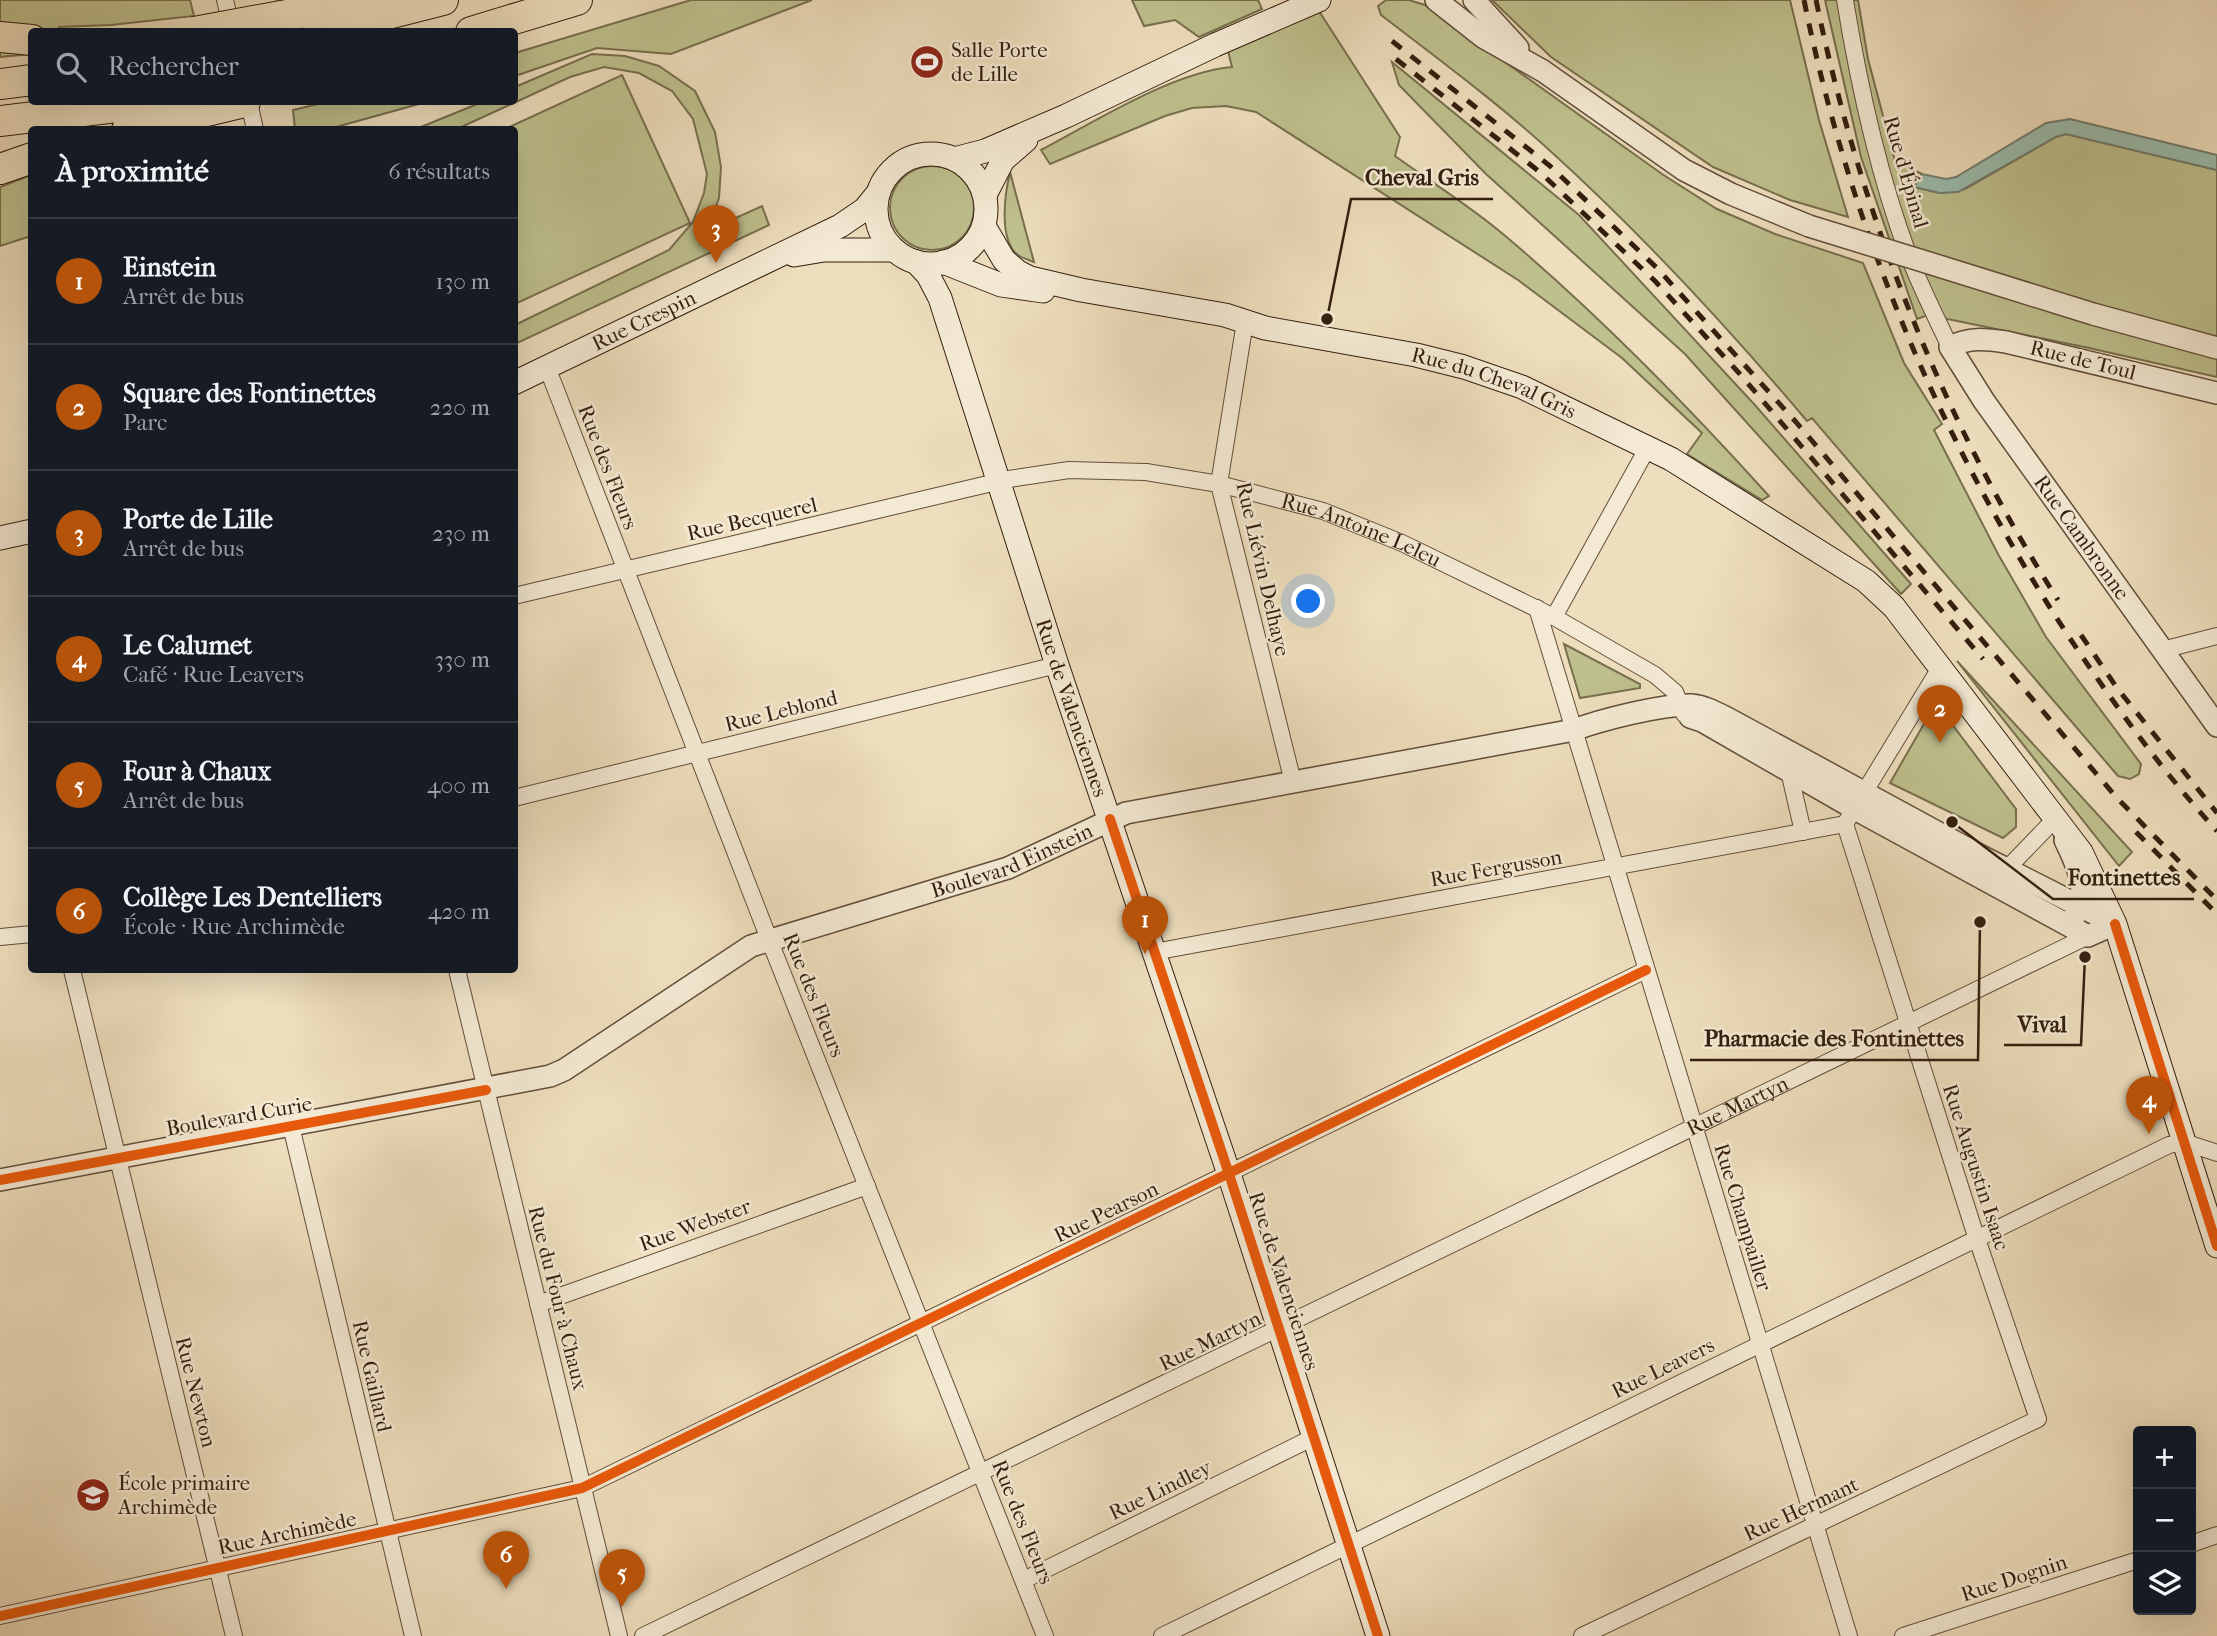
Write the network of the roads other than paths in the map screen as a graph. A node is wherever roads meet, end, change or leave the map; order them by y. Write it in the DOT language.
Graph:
graph roads {
  1 [pos="225,0"];
  2 [pos="379,0"];
  3 [pos="443,0"];
  4 [pos="578,0"];
  5 [pos="1299,0"];
  6 [pos="1319,0"];
  7 [pos="1436,0"];
  8 [pos="1474,0"];
  9 [pos="1845,0"];
  10 [pos="216,28"];
  11 [pos="231,28"];
  12 [pos="333,28"];
  13 [pos="486,28"];
  14 [pos="0,37"];
  15 [pos="28,40"];
  16 [pos="1215,45"];
  17 [pos="1543,71"];
  18 [pos="28,80"];
  19 [pos="0,84"];
  20 [pos="133,105"];
  21 [pos="233,105"];
  22 [pos="248,105"];
  23 [pos="1066,116"];
  24 [pos="0,121"];
  25 [pos="143,126"];
  26 [pos="254,126"];
  27 [pos="28,159"];
  28 [pos="954,159"];
  29 [pos="0,169"];
  30 [pos="878,193"];
  31 [pos="985,195"];
  32 [pos="984,226"];
  33 [pos="894,250"];
  34 [pos="774,260"];
  35 [pos="916,262"];
  36 [pos="943,262"];
  37 [pos="1081,290"];
  38 [pos="1245,322"];
  39 [pos="1950,347"];
  40 [pos="2217,348"];
  41 [pos="547,367"];
  42 [pos="518,381"];
  43 [pos="2217,393"];
  44 [pos="1648,447"];
  45 [pos="1000,482"];
  46 [pos="1219,484"];
  47 [pos="28,532"];
  48 [pos="0,538"];
  49 [pos="625,570"];
  50 [pos="518,595"];
  51 [pos="1537,608"];
  52 [pos="1553,617"];
  53 [pos="2217,636"];
  54 [pos="2162,650"];
  55 [pos="1058,665"];
  56 [pos="1940,668"];
  57 [pos="1683,711"];
  58 [pos="2217,726"];
  59 [pos="1574,730"];
  60 [pos="697,754"];
  61 [pos="1790,771"];
  62 [pos="1293,782"];
  63 [pos="518,797"];
  64 [pos="1855,809"];
  65 [pos="1110,819"];
  66 [pos="2055,819"];
  67 [pos="1803,832"];
  68 [pos="1615,867"];
  69 [pos="1999,876"];
  70 [pos="2074,916"];
  71 [pos="2115,924"];
  72 [pos="28,934"];
  73 [pos="2088,936"];
  74 [pos="0,937"];
  75 [pos="769,939"];
  76 [pos="1154,952"];
  77 [pos="1646,970"];
  78 [pos="73,973"];
  79 [pos="458,973"];
  80 [pos="1908,1024"];
  81 [pos="486,1090"];
  82 [pos="291,1126"];
  83 [pos="1694,1128"];
  84 [pos="2185,1142"];
  85 [pos="2217,1153"];
  86 [pos="118,1158"];
  87 [pos="1229,1174"];
  88 [pos="0,1180"];
  89 [pos="867,1186"];
  90 [pos="1976,1238"];
  91 [pos="2217,1246"];
  92 [pos="538,1304"];
  93 [pos="920,1322"];
  94 [pos="1280,1328"];
  95 [pos="1759,1345"];
  96 [pos="2038,1419"];
  97 [pos="1314,1437"];
  98 [pos="981,1474"];
  99 [pos="582,1488"];
  100 [pos="1815,1526"];
  101 [pos="387,1530"];
  102 [pos="2217,1535"];
  103 [pos="2196,1542"];
  104 [pos="1349,1545"];
  105 [pos="2133,1562"];
  106 [pos="218,1568"];
  107 [pos="1024,1580"];
  108 [pos="0,1616"];
  109 [pos="234,1636"];
  110 [pos="413,1636"];
  111 [pos="619,1636"];
  112 [pos="643,1636"];
  113 [pos="1045,1636"];
  114 [pos="1162,1636"];
  115 [pos="1378,1636"];
  116 [pos="1581,1636"];
  117 [pos="1849,1636"];
  118 [pos="1903,1636"];
  1 -- 11 [label="street"];
  2 -- 10 [label="highway, bridge"];
  3 -- 12 [label="highway"];
  4 -- 13 [label="highway"];
  5 -- 16 [label="main road"];
  6 -- 16 [label="main road"];
  7 -- 17 [label="street"];
  8 -- 17 [label="street"];
  9 -- 39 [label="street, Rue d'Épinal"];
  14 -- 15 [label="highway"];
  16 -- 23 [label="main road"];
  17 -- 40 [label="street, bridge"];
  18 -- 19 [label="highway"];
  20 -- 24 [label="highway"];
  21 -- 25 [label="highway"];
  22 -- 26 [label="street"];
  23 -- 28 [label="main road"];
  23 -- 31 [label="main road"];
  27 -- 29 [label="highway"];
  28 -- 30 [label="main road"];
  28 -- 31 [label="main road"];
  30 -- 33 [label="main road"];
  30 -- 34 [label="main road, Rue Crespin"];
  31 -- 32 [label="main road"];
  32 -- 36 [label="main road"];
  32 -- 37 [label="main road, Rue du Cheval Gris"];
  33 -- 34 [label="main road, Rue Crespin"];
  33 -- 35 [label="main road"];
  34 -- 41 [label="main road, Rue Crespin"];
  35 -- 36 [label="main road"];
  35 -- 45 [label="main road, Rue de Valenciennes"];
  36 -- 37 [label="main road, Rue du Cheval Gris"];
  37 -- 38 [label="main road, Rue du Cheval Gris"];
  38 -- 44 [label="main road, Rue du Cheval Gris"];
  38 -- 46 [label="street, Rue Liévin Delhaye"];
  39 -- 43 [label="street, Rue de Toul"];
  39 -- 54 [label="street, Rue Cambronne"];
  41 -- 42 [label="main road, Rue Crespin"];
  41 -- 49 [label="street, Rue des Fleurs"];
  44 -- 52 [label="street"];
  44 -- 56 [label="main road, Rue du Cheval Gris"];
  45 -- 46 [label="street, Rue Antoine Leleu"];
  45 -- 49 [label="street, Rue Becquerel"];
  45 -- 55 [label="main road, Rue de Valenciennes"];
  46 -- 51 [label="street, Rue Antoine Leleu"];
  46 -- 62 [label="street, Rue Liévin Delhaye"];
  47 -- 48 [label="main road"];
  49 -- 50 [label="street, Rue Becquerel"];
  49 -- 60 [label="street, Rue des Fleurs"];
  51 -- 52 [label="street, Rue Antoine Leleu"];
  51 -- 59 [label="street, Rue Champailler"];
  52 -- 57 [label="street, Rue Antoine Leleu"];
  53 -- 54 [label="street"];
  54 -- 58 [label="street, Rue Cambronne"];
  55 -- 60 [label="street, Rue Leblond"];
  55 -- 65 [label="main road, Rue de Valenciennes"];
  56 -- 64 [label="street"];
  56 -- 66 [label="main road, Rue du Cheval Gris"];
  57 -- 59 [label="street, Boulevard Einstein"];
  57 -- 61 [label="street, Rue Antoine Leleu"];
  57 -- 64 [label="street"];
  59 -- 62 [label="street, Boulevard Einstein"];
  59 -- 68 [label="street, Rue Champailler"];
  60 -- 63 [label="street, Rue Leblond"];
  60 -- 75 [label="street, Rue des Fleurs"];
  61 -- 64 [label="street, Rue Antoine Leleu"];
  61 -- 67 [label="street"];
  62 -- 65 [label="street, Boulevard Einstein"];
  64 -- 67 [label="street, Rue Fergusson"];
  64 -- 69 [label="street"];
  64 -- 80 [label="street, Rue Augustin Isaac"];
  65 -- 75 [label="street, Boulevard Einstein"];
  65 -- 76 [label="main road, Rue de Valenciennes"];
  66 -- 69 [label="street"];
  66 -- 70 [label="street"];
  66 -- 71 [label="main road, Rue du Cheval Gris"];
  67 -- 68 [label="street, Rue Fergusson"];
  68 -- 76 [label="street, Rue Fergusson"];
  68 -- 77 [label="street, Rue Champailler"];
  69 -- 70 [label="street"];
  70 -- 71 [label="street"];
  70 -- 73 [label="street"];
  71 -- 73 [label="street, Rue Martyn"];
  71 -- 84 [label="main road, Rue du Cheval Gris"];
  72 -- 74 [label="street"];
  73 -- 80 [label="street, Rue Martyn"];
  75 -- 81 [label="street, Boulevard Einstein"];
  75 -- 89 [label="street, Rue des Fleurs"];
  76 -- 87 [label="main road, Rue de Valenciennes"];
  77 -- 83 [label="street, Rue Champailler"];
  77 -- 87 [label="street, Rue Pearson"];
  78 -- 86 [label="street, Rue Newton"];
  79 -- 81 [label="street, Rue du Four à Chaux"];
  80 -- 83 [label="street, Rue Martyn"];
  80 -- 90 [label="street, Rue Augustin Isaac"];
  81 -- 82 [label="street, Boulevard Curie"];
  81 -- 92 [label="street, Rue du Four à Chaux"];
  82 -- 86 [label="street, Boulevard Curie"];
  82 -- 101 [label="street, Rue Gaillard"];
  83 -- 94 [label="street, Rue Martyn"];
  83 -- 95 [label="street, Rue Champailler"];
  84 -- 85 [label="street"];
  84 -- 90 [label="street, Rue Leavers"];
  84 -- 91 [label="main road, Rue du Cheval Gris"];
  86 -- 88 [label="street, Boulevard Curie"];
  86 -- 106 [label="street, Rue Newton"];
  87 -- 93 [label="street, Rue Pearson"];
  87 -- 94 [label="main road, Rue de Valenciennes"];
  89 -- 92 [label="street, Rue Webster"];
  89 -- 93 [label="street, Rue des Fleurs"];
  90 -- 95 [label="street, Rue Leavers"];
  90 -- 96 [label="street, Rue Augustin Isaac"];
  92 -- 99 [label="street, Rue du Four à Chaux"];
  93 -- 98 [label="street, Rue des Fleurs"];
  93 -- 99 [label="street, Rue Pearson"];
  94 -- 97 [label="main road, Rue de Valenciennes"];
  94 -- 98 [label="street, Rue Martyn"];
  95 -- 100 [label="street, Rue Champailler"];
  95 -- 104 [label="street, Rue Leavers"];
  96 -- 100 [label="street, Rue Hermant"];
  97 -- 104 [label="main road, Rue de Valenciennes"];
  97 -- 107 [label="street, Rue Lindley"];
  98 -- 107 [label="street, Rue des Fleurs"];
  98 -- 112 [label="street, Rue Martyn"];
  99 -- 101 [label="street, Rue Archimède"];
  99 -- 111 [label="street, Rue du Four à Chaux"];
  100 -- 116 [label="street, Rue Hermant"];
  100 -- 117 [label="street, Rue Champailler"];
  101 -- 106 [label="street, Rue Archimède"];
  101 -- 110 [label="street, Rue Gaillard"];
  102 -- 103 [label="street"];
  104 -- 114 [label="street, Rue Leavers"];
  104 -- 115 [label="main road, Rue de Valenciennes"];
  105 -- 118 [label="street, Rue Dognin"];
  106 -- 108 [label="street, Rue Archimède"];
  106 -- 109 [label="street, Rue Newton"];
  107 -- 113 [label="street, Rue des Fleurs"];
}
